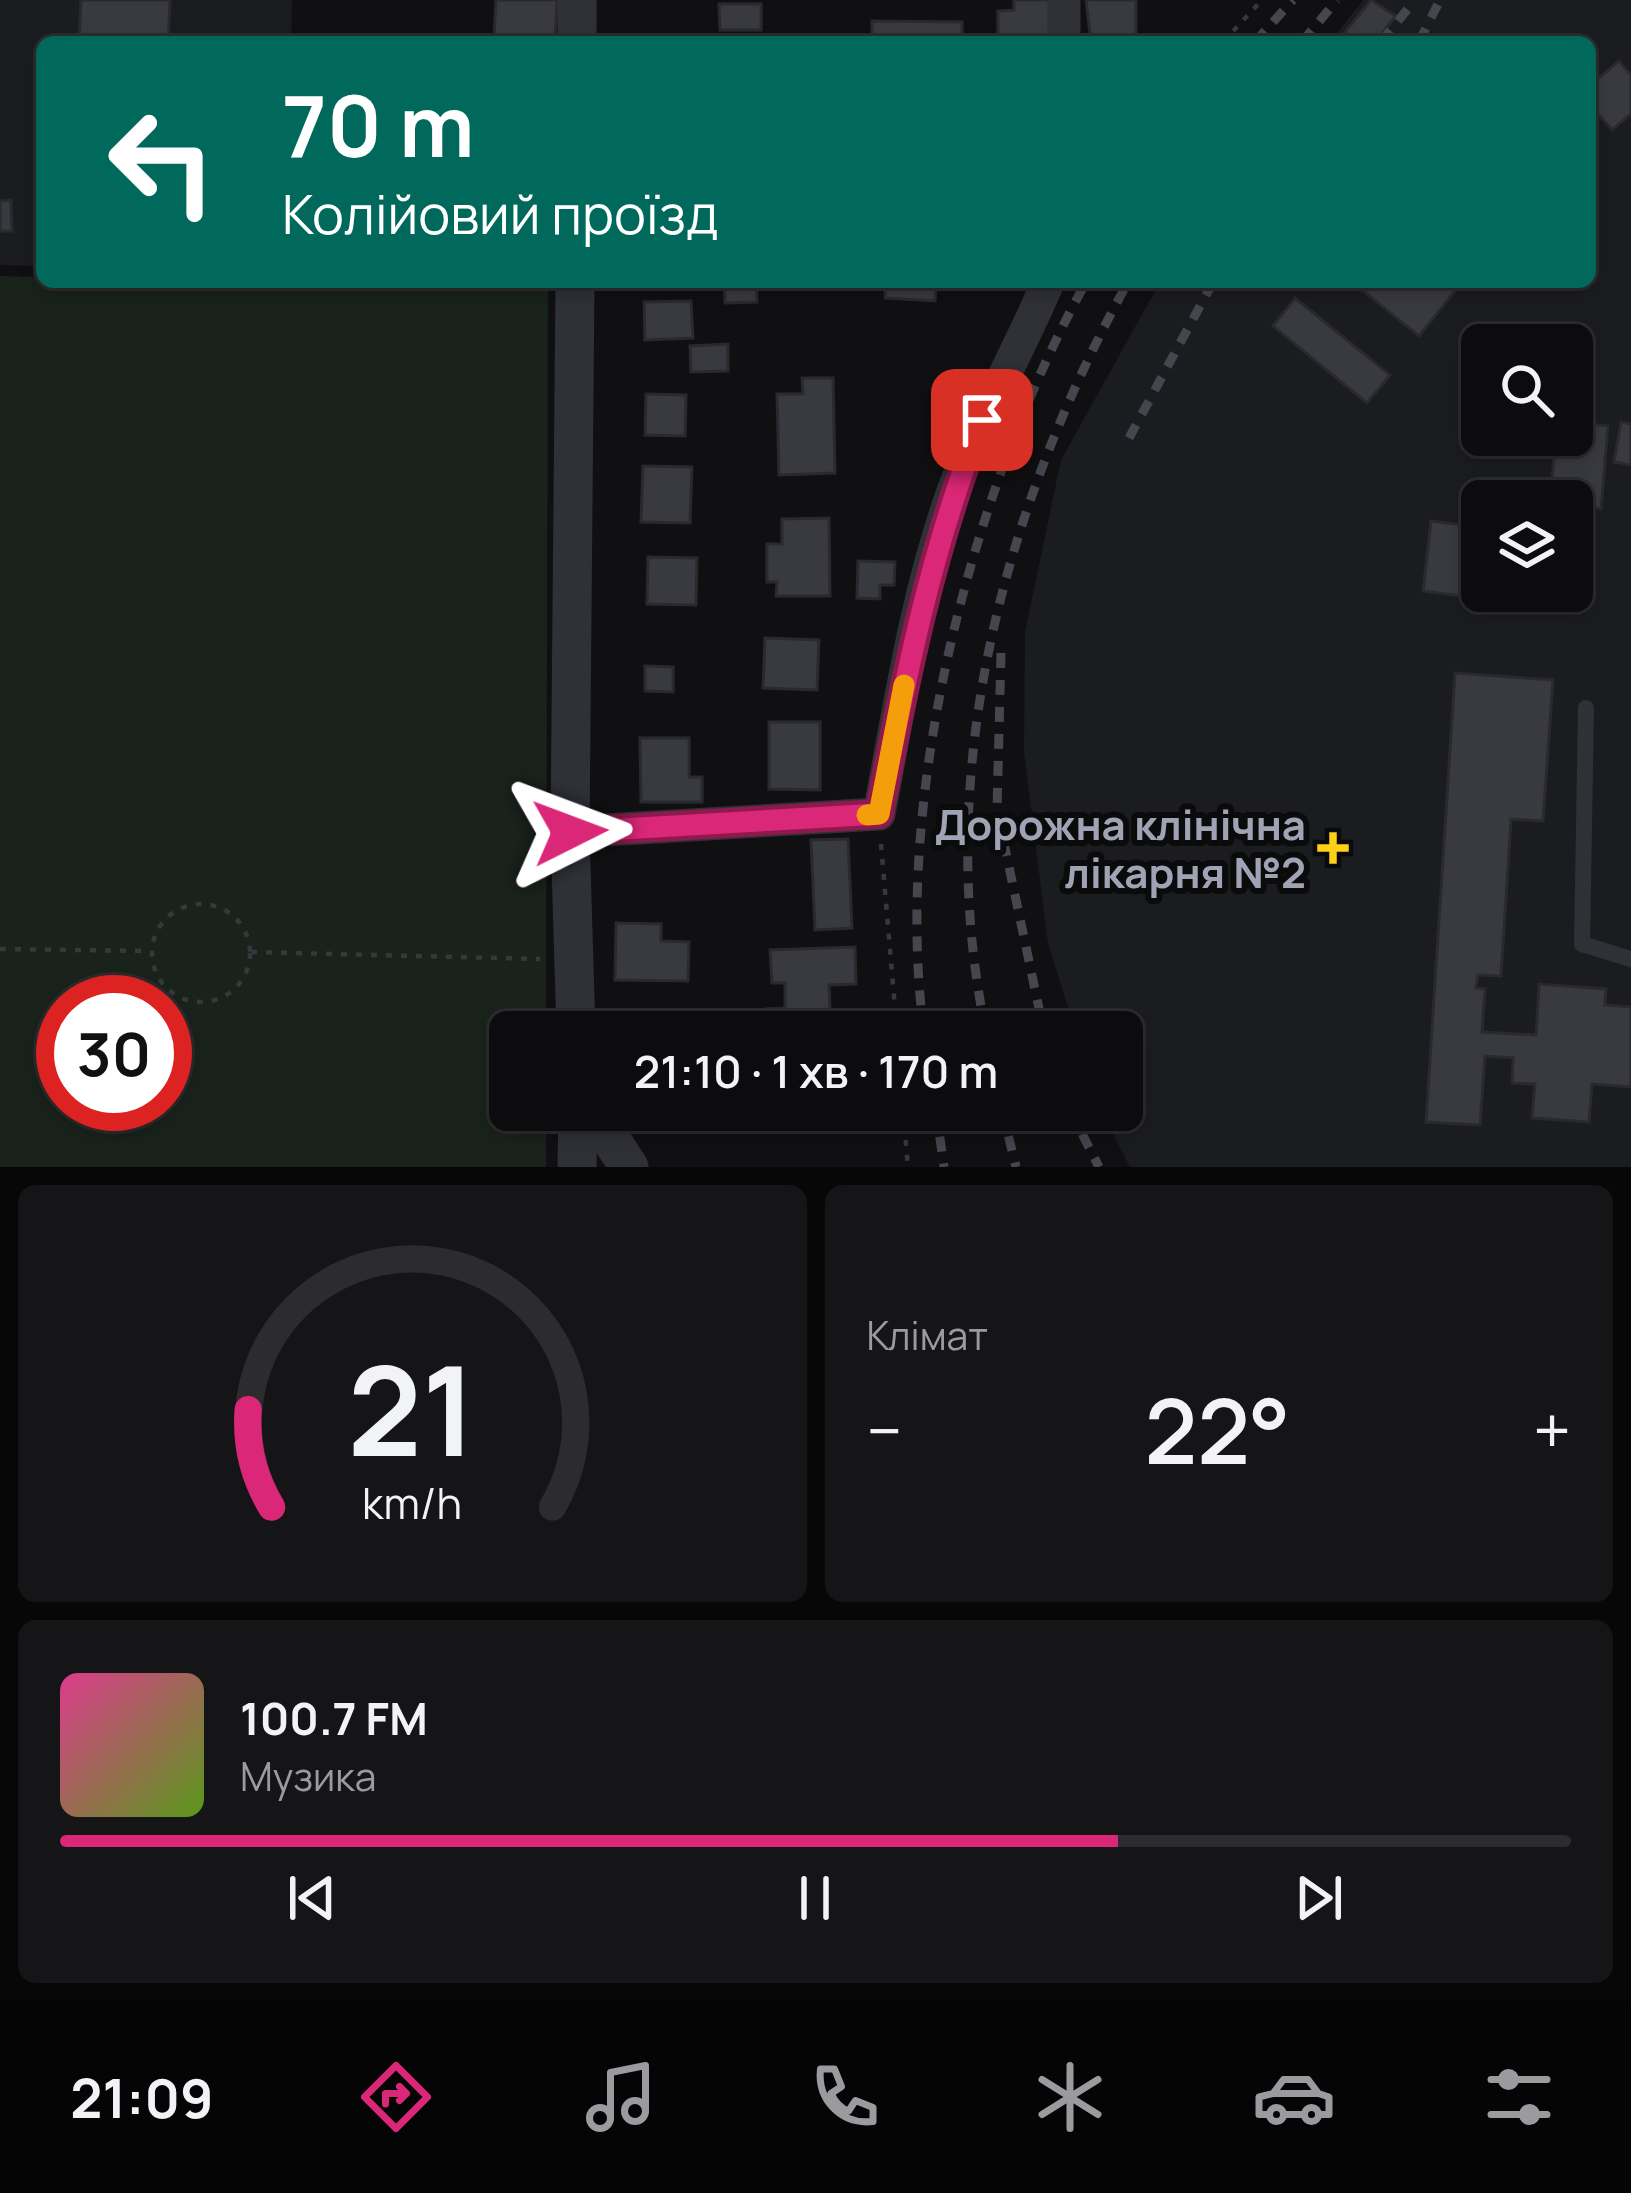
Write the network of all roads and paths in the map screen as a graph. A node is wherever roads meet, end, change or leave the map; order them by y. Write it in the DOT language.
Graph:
graph roads {
  1 [pos="577,0"];
  2 [pos="1064,0"];
  3 [pos="1262,0"];
  4 [pos="577,36"];
  5 [pos="1064,36"];
  6 [pos="1229,36"];
  7 [pos="575,288"];
  8 [pos="1045,288"];
  9 [pos="1586,707"];
  10 [pos="879,814"];
  11 [pos="570,832"];
  12 [pos="0,949"];
  13 [pos="150,951"];
  14 [pos="251,952"];
  15 [pos="546,959"];
  16 [pos="1631,959"];
  17 [pos="575,1011"];
  18 [pos="895,1011"];
  19 [pos="578,1131"];
  20 [pos="606,1131"];
  21 [pos="905,1131"];
  22 [pos="578,1167"];
  23 [pos="629,1167"];
  24 [pos="908,1167"];
  1 -- 4 [label="street"];
  2 -- 5 [label="street"];
  3 -- 6 [label="path"];
  7 -- 11 [label="street"];
  8 -- 10 [label="street"];
  9 -- 16 [label="lane"];
  10 -- 11 [label="street"];
  10 -- 18 [label="path"];
  11 -- 17 [label="street"];
  12 -- 13 [label="path"];
  13 -- 14 [label="path"];
  13 -- 14 [label="path"];
  14 -- 15 [label="path"];
  19 -- 22 [label="street"];
  20 -- 23 [label="street"];
  21 -- 24 [label="path"];
}
